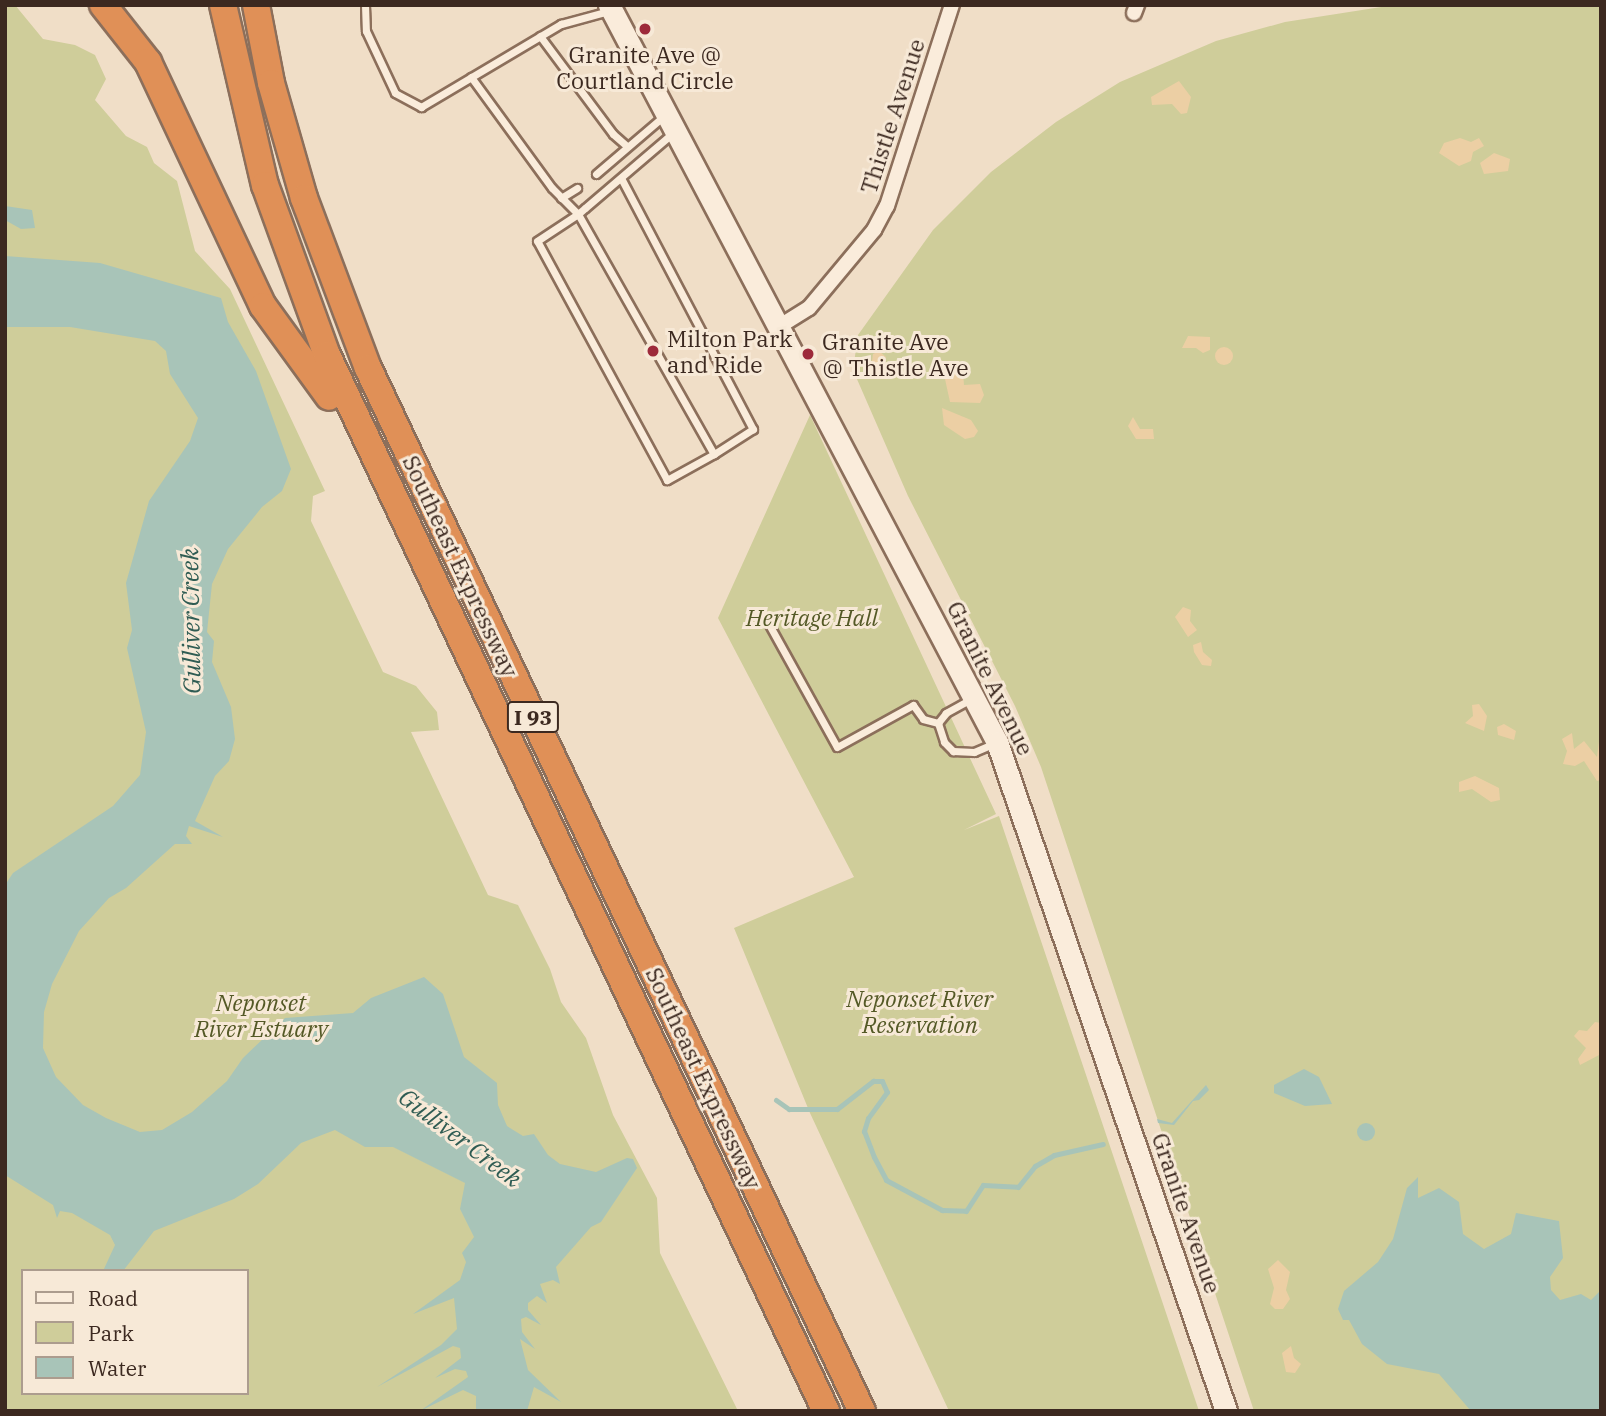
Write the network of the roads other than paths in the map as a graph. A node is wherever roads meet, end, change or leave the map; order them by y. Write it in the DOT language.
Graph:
graph roads {
  1 [pos="103,5"];
  2 [pos="207,5"];
  3 [pos="223,5"];
  4 [pos="242,5"];
  5 [pos="256,5"];
  6 [pos="365,5"];
  7 [pos="952,5"];
  8 [pos="610,7"];
  9 [pos="540,36"];
  10 [pos="471,77"];
  11 [pos="672,121"];
  12 [pos="627,146"];
  13 [pos="596,174"];
  14 [pos="621,178"];
  15 [pos="577,188"];
  16 [pos="561,198"];
  17 [pos="578,214"];
  18 [pos="780,326"];
  19 [pos="329,397"];
  20 [pos="714,454"];
  21 [pos="766,619"];
  22 [pos="975,697"];
  23 [pos="939,723"];
  24 [pos="997,742"];
  25 [pos="807,1411"];
  26 [pos="826,1411"];
  27 [pos="847,1411"];
  28 [pos="862,1411"];
  29 [pos="1226,1411"];
  1 -- 19 [label="highway"];
  2 -- 19 [label="highway, Southeast Expressway / I 93"];
  3 -- 26 [label="highway, I 93"];
  4 -- 27 [label="highway, I 93"];
  5 -- 28 [label="highway, Southeast Expressway / I 93"];
  6 -- 10 [label="lane"];
  7 -- 18 [label="street, Thistle Avenue"];
  8 -- 9 [label="lane"];
  8 -- 11 [label="main road, Granite Avenue"];
  9 -- 10 [label="lane"];
  9 -- 12 [label="lane"];
  10 -- 16 [label="lane"];
  11 -- 12 [label="lane"];
  11 -- 14 [label="lane"];
  11 -- 18 [label="main road, Granite Avenue"];
  12 -- 13 [label="lane"];
  14 -- 17 [label="lane"];
  14 -- 20 [label="lane"];
  15 -- 16 [label="lane"];
  16 -- 17 [label="lane"];
  17 -- 20 [label="lane"];
  17 -- 20 [label="lane"];
  18 -- 22 [label="main road, Granite Avenue"];
  19 -- 25 [label="highway, Southeast Expressway / I 93"];
  21 -- 23 [label="lane"];
  22 -- 23 [label="lane"];
  22 -- 24 [label="main road, Granite Avenue"];
  23 -- 24 [label="lane"];
  24 -- 29 [label="main road, Granite Avenue"];
}
